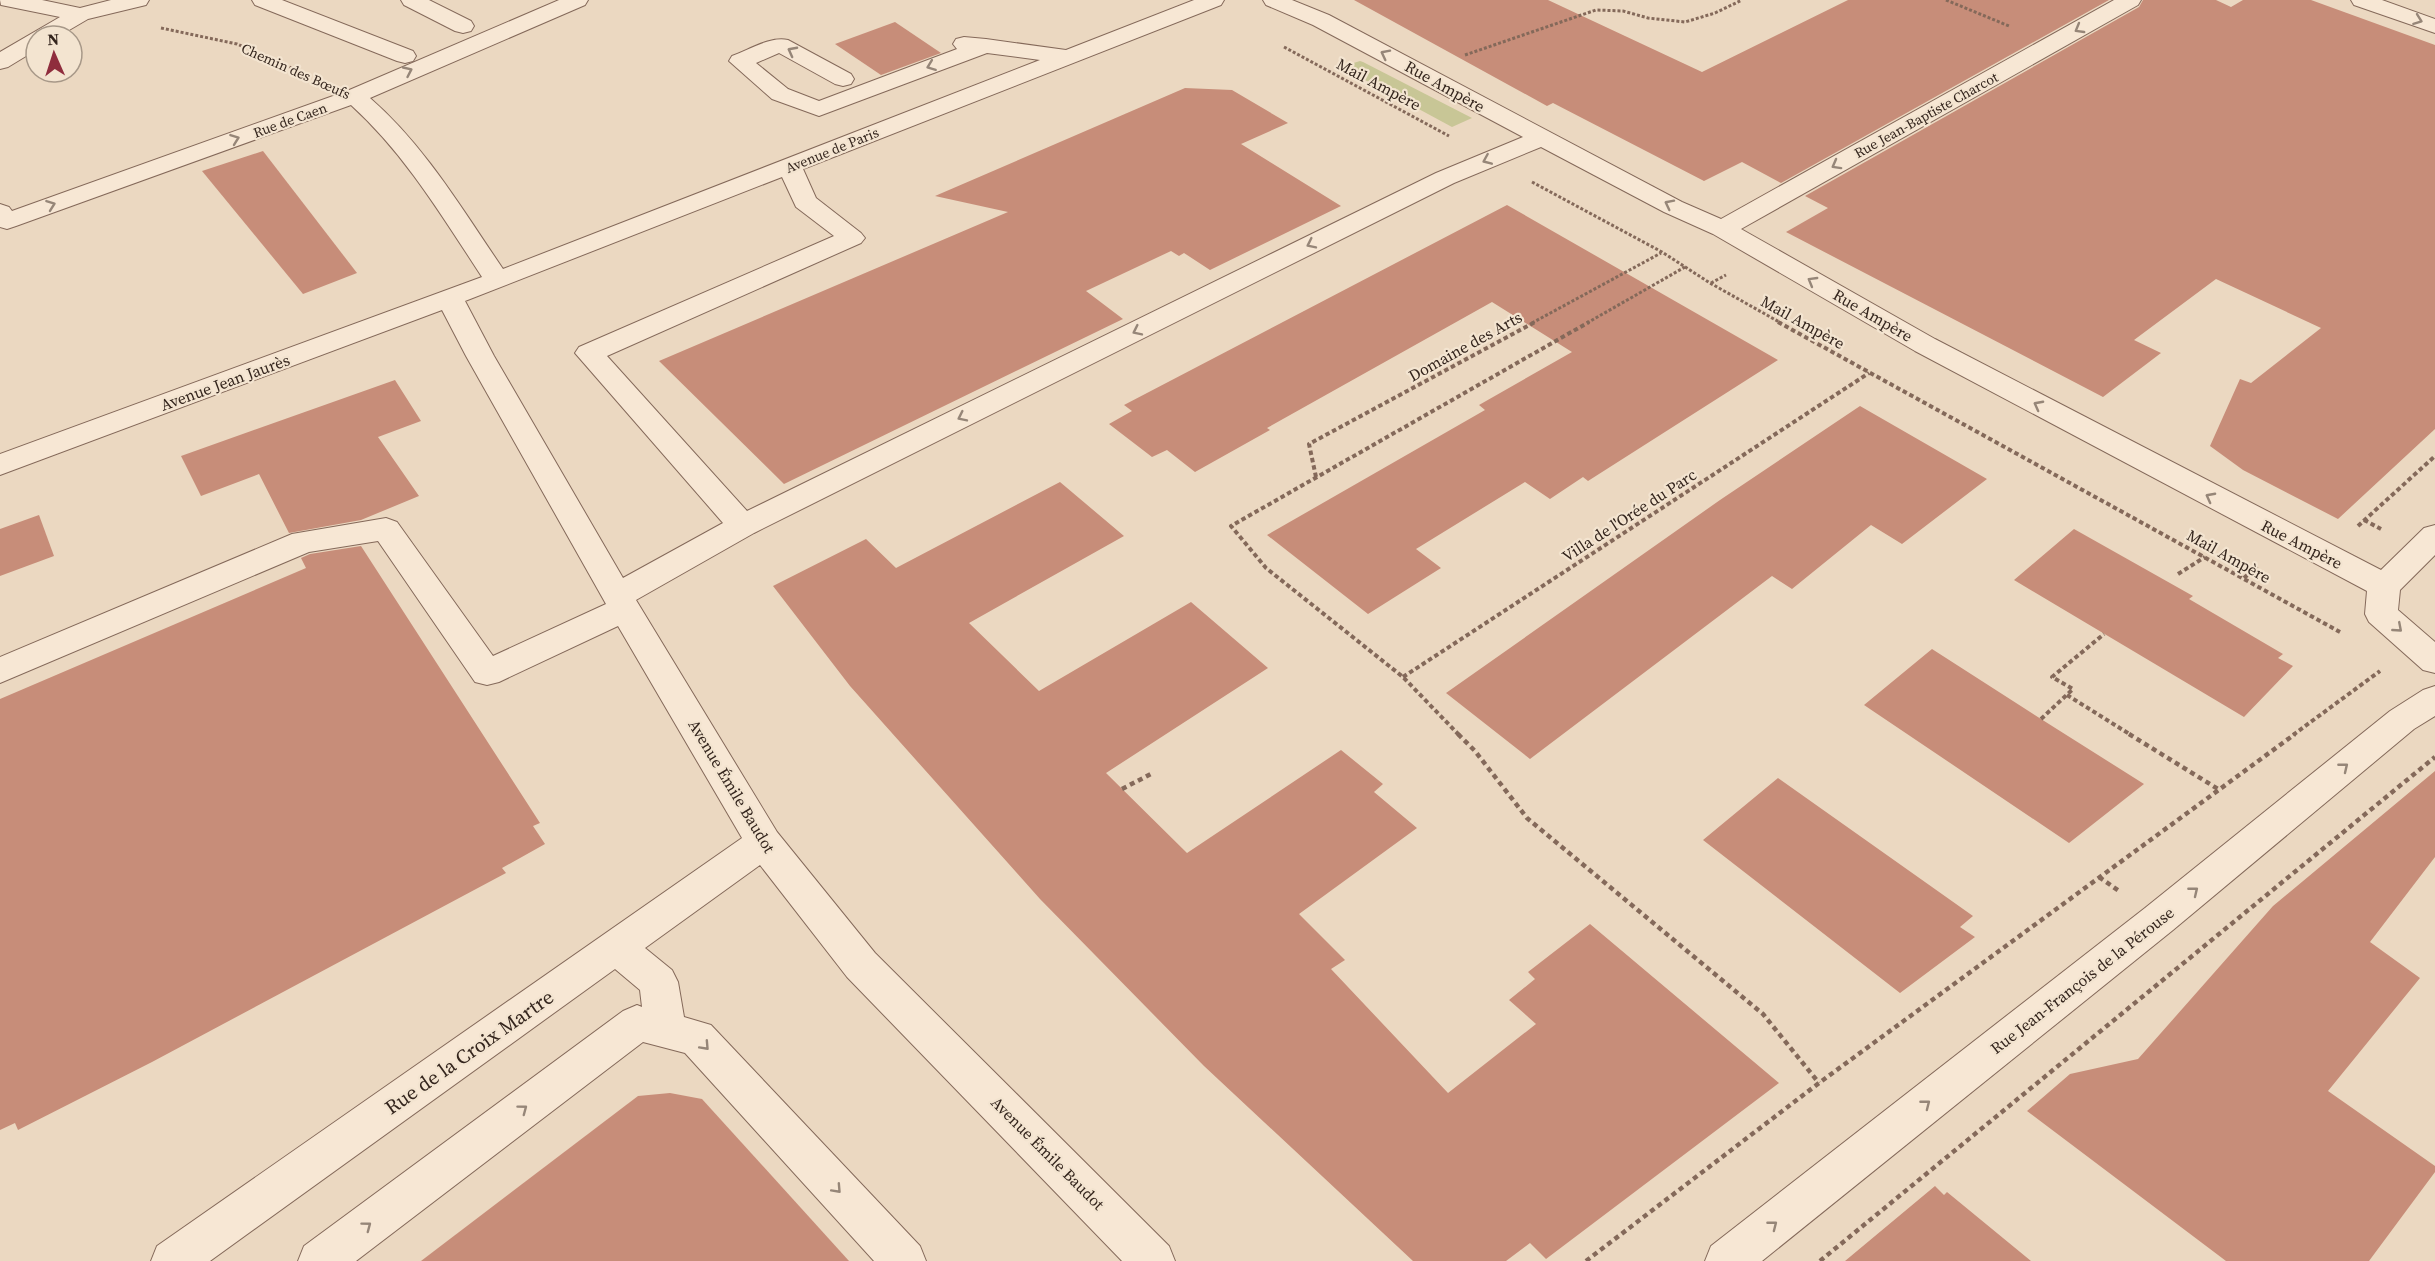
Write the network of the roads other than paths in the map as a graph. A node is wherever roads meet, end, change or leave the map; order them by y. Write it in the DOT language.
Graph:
graph roads {
  1 [pos="9,0"];
  2 [pos="138,0"];
  3 [pos="263,0"];
  4 [pos="412,0"];
  5 [pos="577,0"];
  6 [pos="1213,0"];
  7 [pos="1274,0"];
  8 [pos="2130,0"];
  9 [pos="2362,0"];
  10 [pos="80,14"];
  11 [pos="63,24"];
  12 [pos="464,26"];
  13 [pos="2435,26"];
  14 [pos="986,46"];
  15 [pos="24,47"];
  16 [pos="405,56"];
  17 [pos="1066,57"];
  18 [pos="0,62"];
  19 [pos="843,79"];
  20 [pos="355,96"];
  21 [pos="819,109"];
  22 [pos="1541,138"];
  23 [pos="850,142"];
  24 [pos="790,166"];
  25 [pos="0,212"];
  26 [pos="1722,229"];
  27 [pos="497,280"];
  28 [pos="450,298"];
  29 [pos="0,465"];
  30 [pos="743,526"];
  31 [pos="2435,536"];
  32 [pos="2384,586"];
  33 [pos="621,602"];
  34 [pos="2435,661"];
  35 [pos="0,671"];
  36 [pos="2435,699"];
  37 [pos="764,842"];
  38 [pos="617,947"];
  39 [pos="666,1030"];
  40 [pos="172,1261"];
  41 [pos="320,1261"];
  42 [pos="904,1261"];
  43 [pos="1153,1261"];
  44 [pos="1727,1261"];
  1 -- 10 [label="street"];
  2 -- 10 [label="street"];
  3 -- 16 [label="street"];
  4 -- 12 [label="street"];
  20 -- 5 [label="street, Rue de Caen, one-way"];
  6 -- 17 [label="street, Avenue de Paris"];
  22 -- 7 [label="street, Rue Ampère, one-way"];
  8 -- 26 [label="street, Rue Jean-Baptiste Charcot, one-way"];
  9 -- 13 [label="street, one-way"];
  10 -- 11 [label="street"];
  14 -- 17 [label="street"];
  14 -- 19 [label="street"];
  14 -- 21 [label="street, one-way"];
  15 -- 18 [label="street"];
  17 -- 23 [label="street, Avenue de Paris"];
  19 -- 21 [label="street"];
  19 -- 21 [label="street, one-way"];
  25 -- 20 [label="street, Rue de Caen, one-way"];
  20 -- 27 [label="street, Chemin des Bœufs"];
  21 -- 23 [label="street"];
  26 -- 22 [label="street, Rue Ampère, one-way"];
  22 -- 30 [label="street, one-way"];
  23 -- 24 [label="street, Avenue de Paris"];
  24 -- 27 [label="street, Avenue de Paris"];
  24 -- 30 [label="street"];
  32 -- 26 [label="street, Rue Ampère, one-way"];
  27 -- 28 [label="street, Avenue de Paris"];
  28 -- 29 [label="street, Avenue Jean Jaurès"];
  28 -- 33 [label="street, Avenue Émile Baudot"];
  30 -- 33 [label="street"];
  31 -- 32 [label="street"];
  32 -- 34 [label="street, one-way"];
  33 -- 35 [label="street"];
  33 -- 37 [label="street, Avenue Émile Baudot"];
  44 -- 36 [label="street, Rue Jean-François de la Pérouse, one-way"];
  37 -- 38 [label="street, Rue de la Croix Martre"];
  37 -- 43 [label="street, Avenue Émile Baudot"];
  38 -- 39 [label="street"];
  38 -- 40 [label="street, Rue de la Croix Martre"];
  41 -- 39 [label="street, one-way"];
  39 -- 42 [label="street, one-way"];
}
